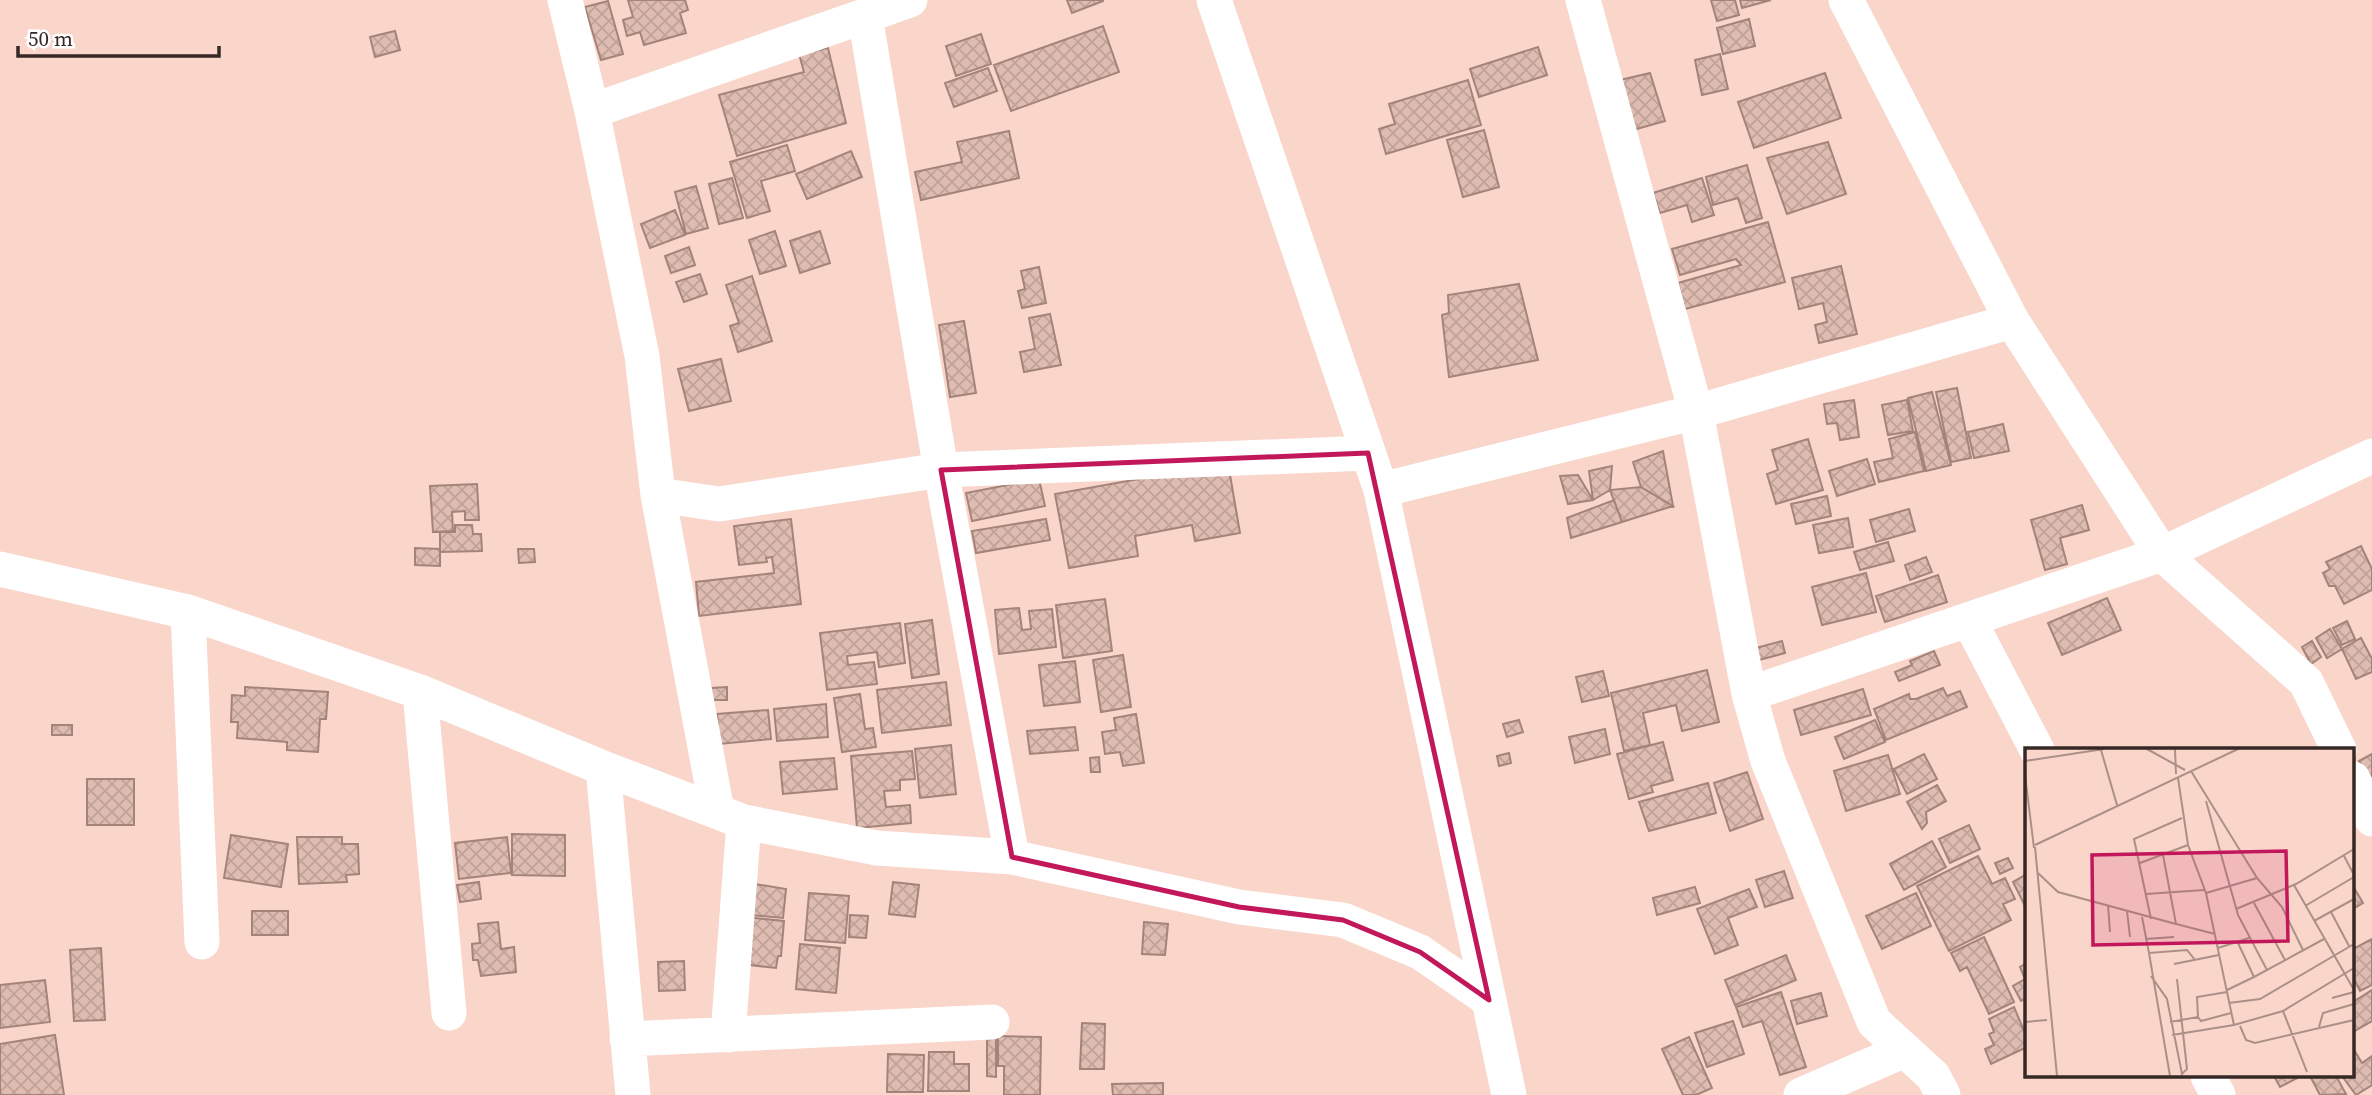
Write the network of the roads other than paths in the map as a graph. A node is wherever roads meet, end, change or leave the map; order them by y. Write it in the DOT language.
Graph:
graph roads {
  1 [pos="565,0"];
  2 [pos="910,0"];
  3 [pos="1214,0"];
  4 [pos="1583,0"];
  5 [pos="1846,0"];
  6 [pos="865,16"];
  7 [pos="592,111"];
  8 [pos="2012,321"];
  9 [pos="1696,412"];
  10 [pos="1368,453"];
  11 [pos="2372,456"];
  12 [pos="941,470"];
  13 [pos="1381,490"];
  14 [pos="658,495"];
  15 [pos="2162,554"];
  16 [pos="0,569"];
  17 [pos="188,612"];
  18 [pos="1970,622"];
  19 [pos="420,692"];
  20 [pos="1749,694"];
  21 [pos="2036,748"];
  22 [pos="2338,748"];
  23 [pos="603,768"];
  24 [pos="2354,781"];
  25 [pos="731,816"];
  26 [pos="2372,819"];
  27 [pos="1012,857"];
  28 [pos="202,942"];
  29 [pos="1489,1000"];
  30 [pos="449,1013"];
  31 [pos="992,1022"];
  32 [pos="728,1035"];
  33 [pos="628,1039"];
  34 [pos="1905,1050"];
  35 [pos="2209,1078"];
  36 [pos="633,1095"];
  37 [pos="1509,1095"];
  38 [pos="1801,1095"];
  39 [pos="1943,1095"];
  40 [pos="2218,1095"];
  1 -- 7 [label="street"];
  2 -- 6 [label="street"];
  3 -- 10 [label="street"];
  4 -- 9 [label="street"];
  5 -- 8 [label="street"];
  6 -- 7 [label="street"];
  6 -- 12 [label="street"];
  7 -- 14 [label="street"];
  8 -- 9 [label="street"];
  8 -- 15 [label="street"];
  9 -- 13 [label="street"];
  9 -- 20 [label="street"];
  10 -- 12 [label="street"];
  10 -- 13 [label="street"];
  11 -- 15 [label="street"];
  12 -- 14 [label="street"];
  12 -- 27 [label="street"];
  13 -- 29 [label="street"];
  14 -- 25 [label="street"];
  15 -- 18 [label="street"];
  15 -- 22 [label="street"];
  16 -- 17 [label="street"];
  17 -- 19 [label="street"];
  17 -- 28 [label="street"];
  18 -- 20 [label="street"];
  18 -- 21 [label="street"];
  19 -- 23 [label="street"];
  19 -- 30 [label="street"];
  20 -- 34 [label="street"];
  23 -- 25 [label="street"];
  23 -- 33 [label="street"];
  24 -- 26 [label="street"];
  25 -- 27 [label="street"];
  25 -- 32 [label="street"];
  27 -- 29 [label="street"];
  29 -- 37 [label="street"];
  31 -- 32 [label="street"];
  32 -- 33 [label="street"];
  33 -- 36 [label="street"];
  34 -- 38 [label="street"];
  34 -- 39 [label="street"];
  35 -- 40 [label="street"];
}
